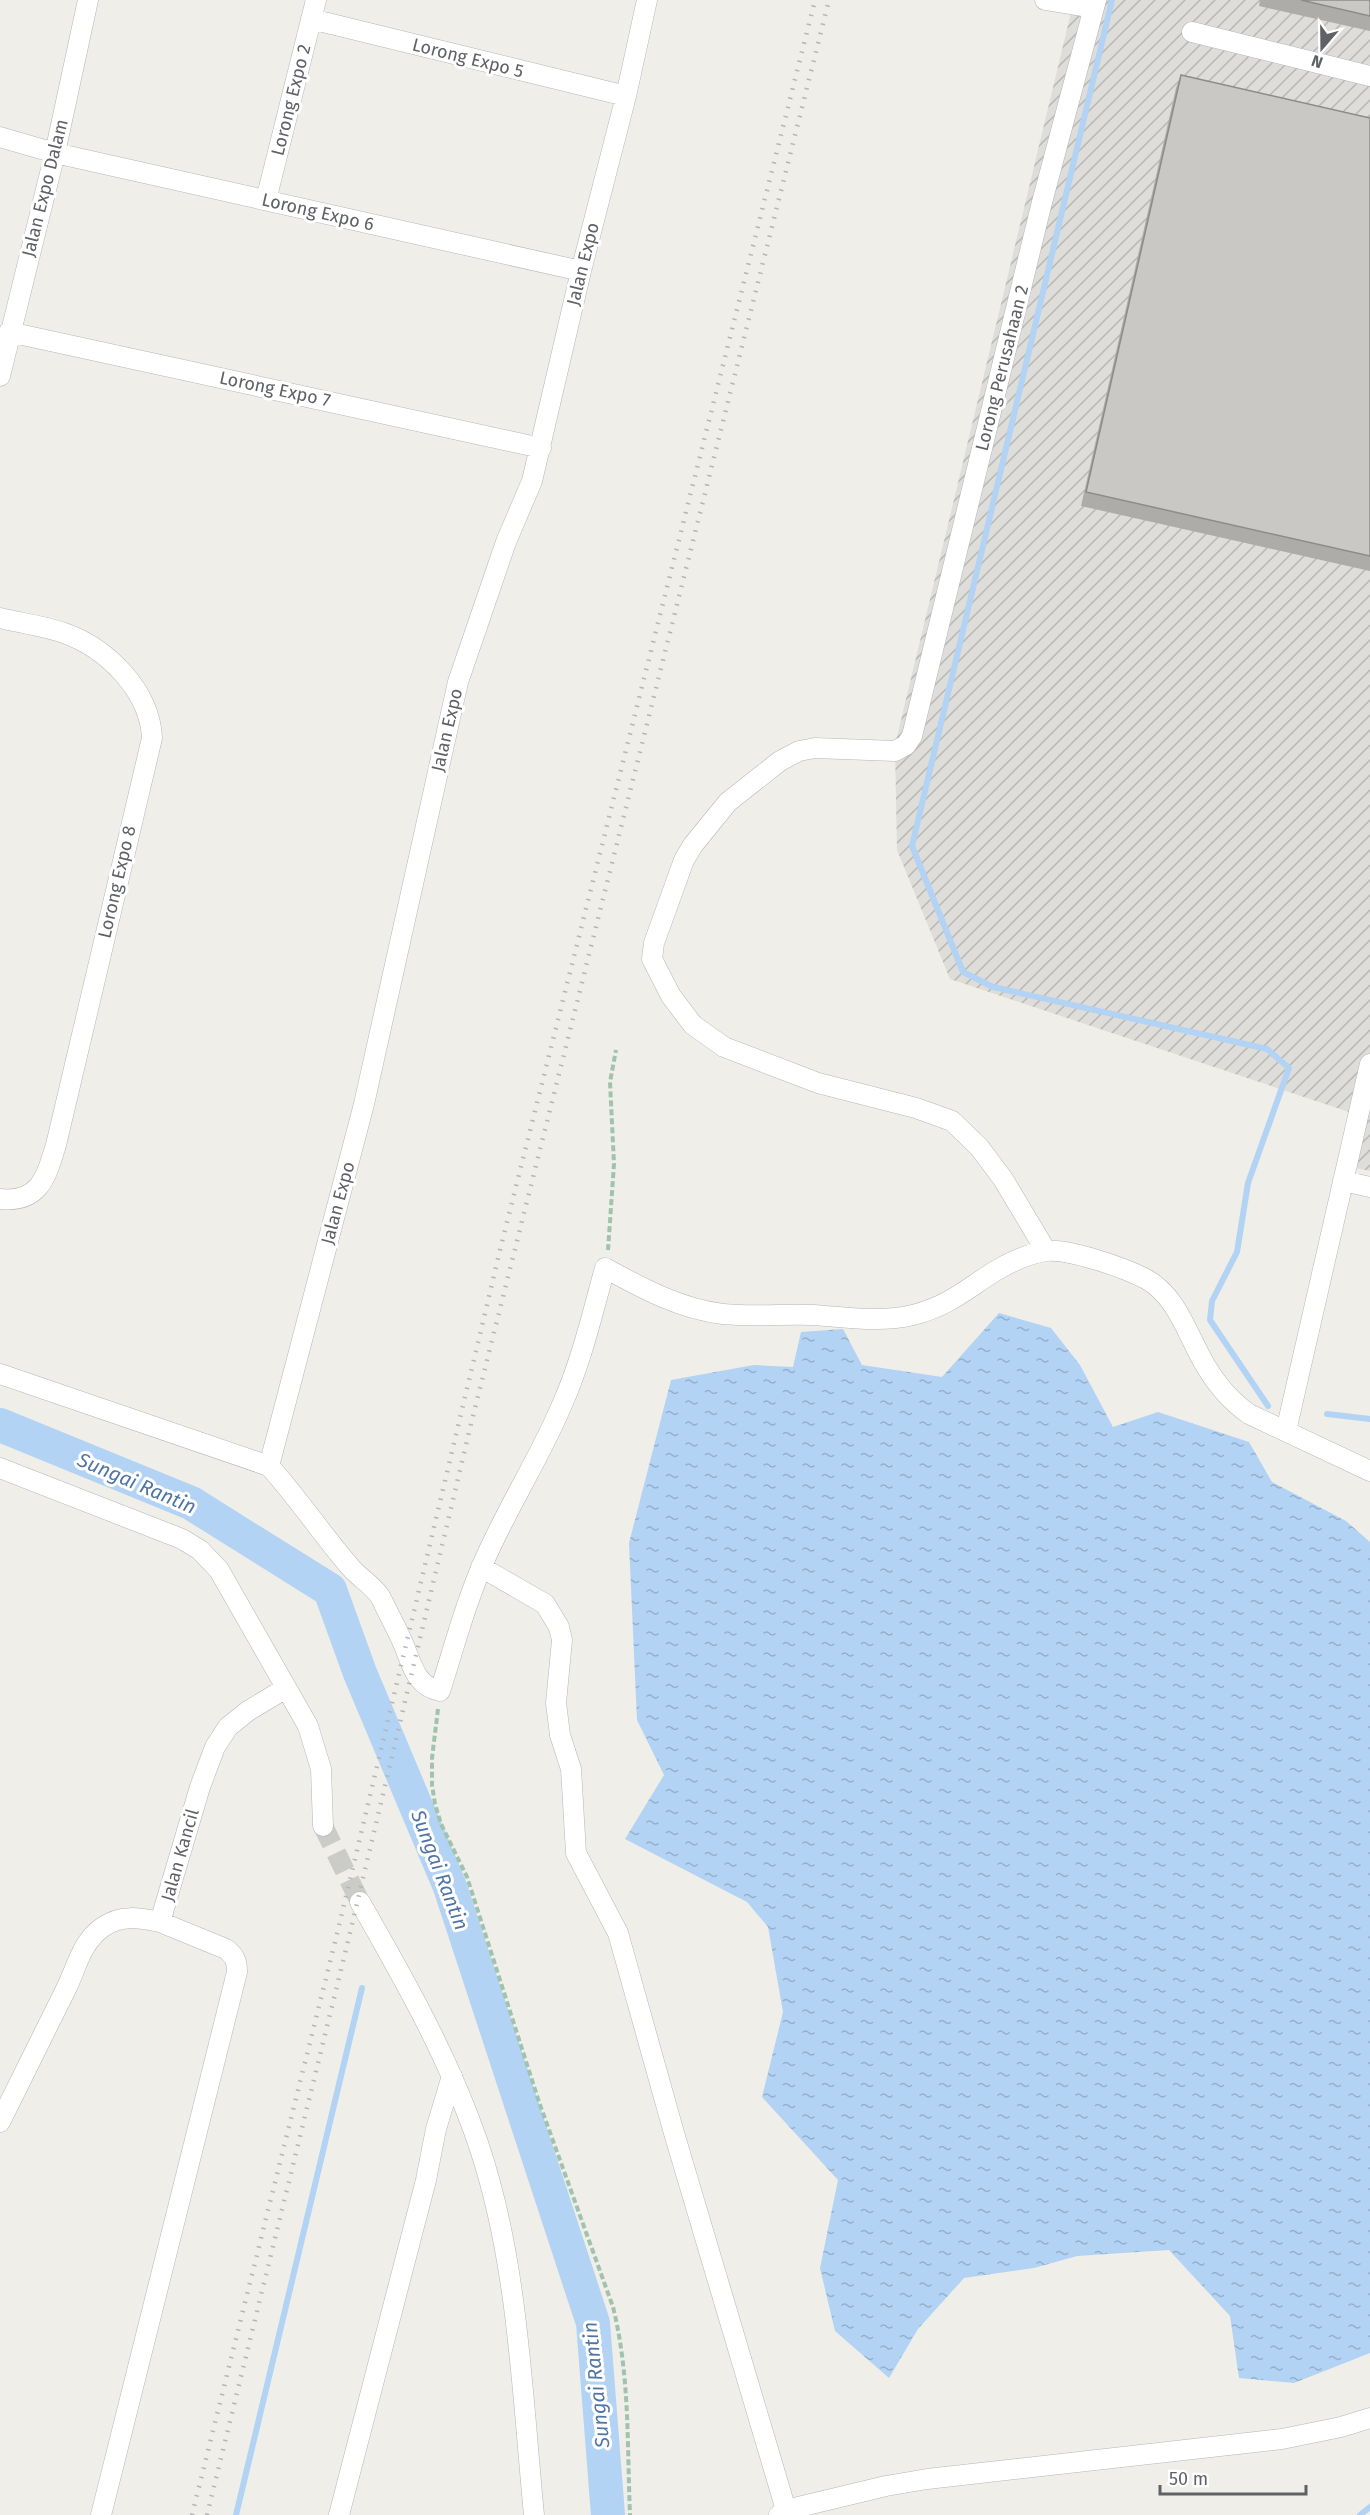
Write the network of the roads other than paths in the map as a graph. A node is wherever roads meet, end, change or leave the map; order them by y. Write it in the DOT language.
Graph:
graph roads {
  1 [pos="88,0"];
  2 [pos="647,0"];
  3 [pos="1045,0"];
  4 [pos="1095,4"];
  5 [pos="314,9"];
  6 [pos="1192,32"];
  7 [pos="1370,76"];
  8 [pos="626,96"];
  9 [pos="0,137"];
  10 [pos="55,153"];
  11 [pos="266,200"];
  12 [pos="581,271"];
  13 [pos="9,332"];
  14 [pos="0,376"];
  15 [pos="540,448"];
  16 [pos="0,618"];
  17 [pos="1370,1064"];
  18 [pos="1343,1181"];
  19 [pos="1370,1187"];
  20 [pos="0,1199"];
  21 [pos="1046,1251"];
  22 [pos="0,1374"];
  23 [pos="1286,1431"];
  24 [pos="269,1466"];
  25 [pos="0,1468"];
  26 [pos="1370,1472"];
  27 [pos="481,1567"];
  28 [pos="286,1688"];
  29 [pos="324,1826"];
  30 [pos="360,1902"];
  31 [pos="160,1922"];
  32 [pos="452,2076"];
  33 [pos="0,2122"];
  34 [pos="1370,2418"];
  35 [pos="783,2513"];
  36 [pos="101,2515"];
  37 [pos="339,2515"];
  38 [pos="534,2515"];
  1 -- 10 [label="street, Jalan Expo Dalam"];
  2 -- 8 [label="street, Jalan Expo"];
  3 -- 4 [label="street"];
  4 -- 21 [label="street, Lorong Perusahaan 2"];
  5 -- 8 [label="street, Lorong Expo 5"];
  5 -- 11 [label="street, Lorong Expo 2"];
  6 -- 7 [label="street"];
  8 -- 12 [label="street, Jalan Expo"];
  9 -- 10 [label="street, Lorong Expo 6"];
  10 -- 11 [label="street, Lorong Expo 6"];
  10 -- 13 [label="street, Jalan Expo Dalam"];
  11 -- 12 [label="street, Lorong Expo 6"];
  12 -- 15 [label="street, Jalan Expo"];
  13 -- 14 [label="street, Jalan Expo Dalam"];
  13 -- 15 [label="street, Lorong Expo 7"];
  15 -- 24 [label="street, Jalan Expo"];
  16 -- 20 [label="street, Lorong Expo 8"];
  17 -- 18 [label="street"];
  18 -- 19 [label="street"];
  18 -- 23 [label="street"];
  21 -- 23 [label="street"];
  21 -- 27 [label="street"];
  22 -- 24 [label="street"];
  23 -- 26 [label="street"];
  24 -- 27 [label="street"];
  25 -- 28 [label="street"];
  27 -- 35 [label="street"];
  28 -- 29 [label="street"];
  28 -- 31 [label="street, Jalan Kancil"];
  30 -- 32 [label="street"];
  31 -- 33 [label="street, Jalan Kancil"];
  31 -- 36 [label="street"];
  32 -- 37 [label="street"];
  32 -- 38 [label="street"];
  34 -- 35 [label="street"];
}
